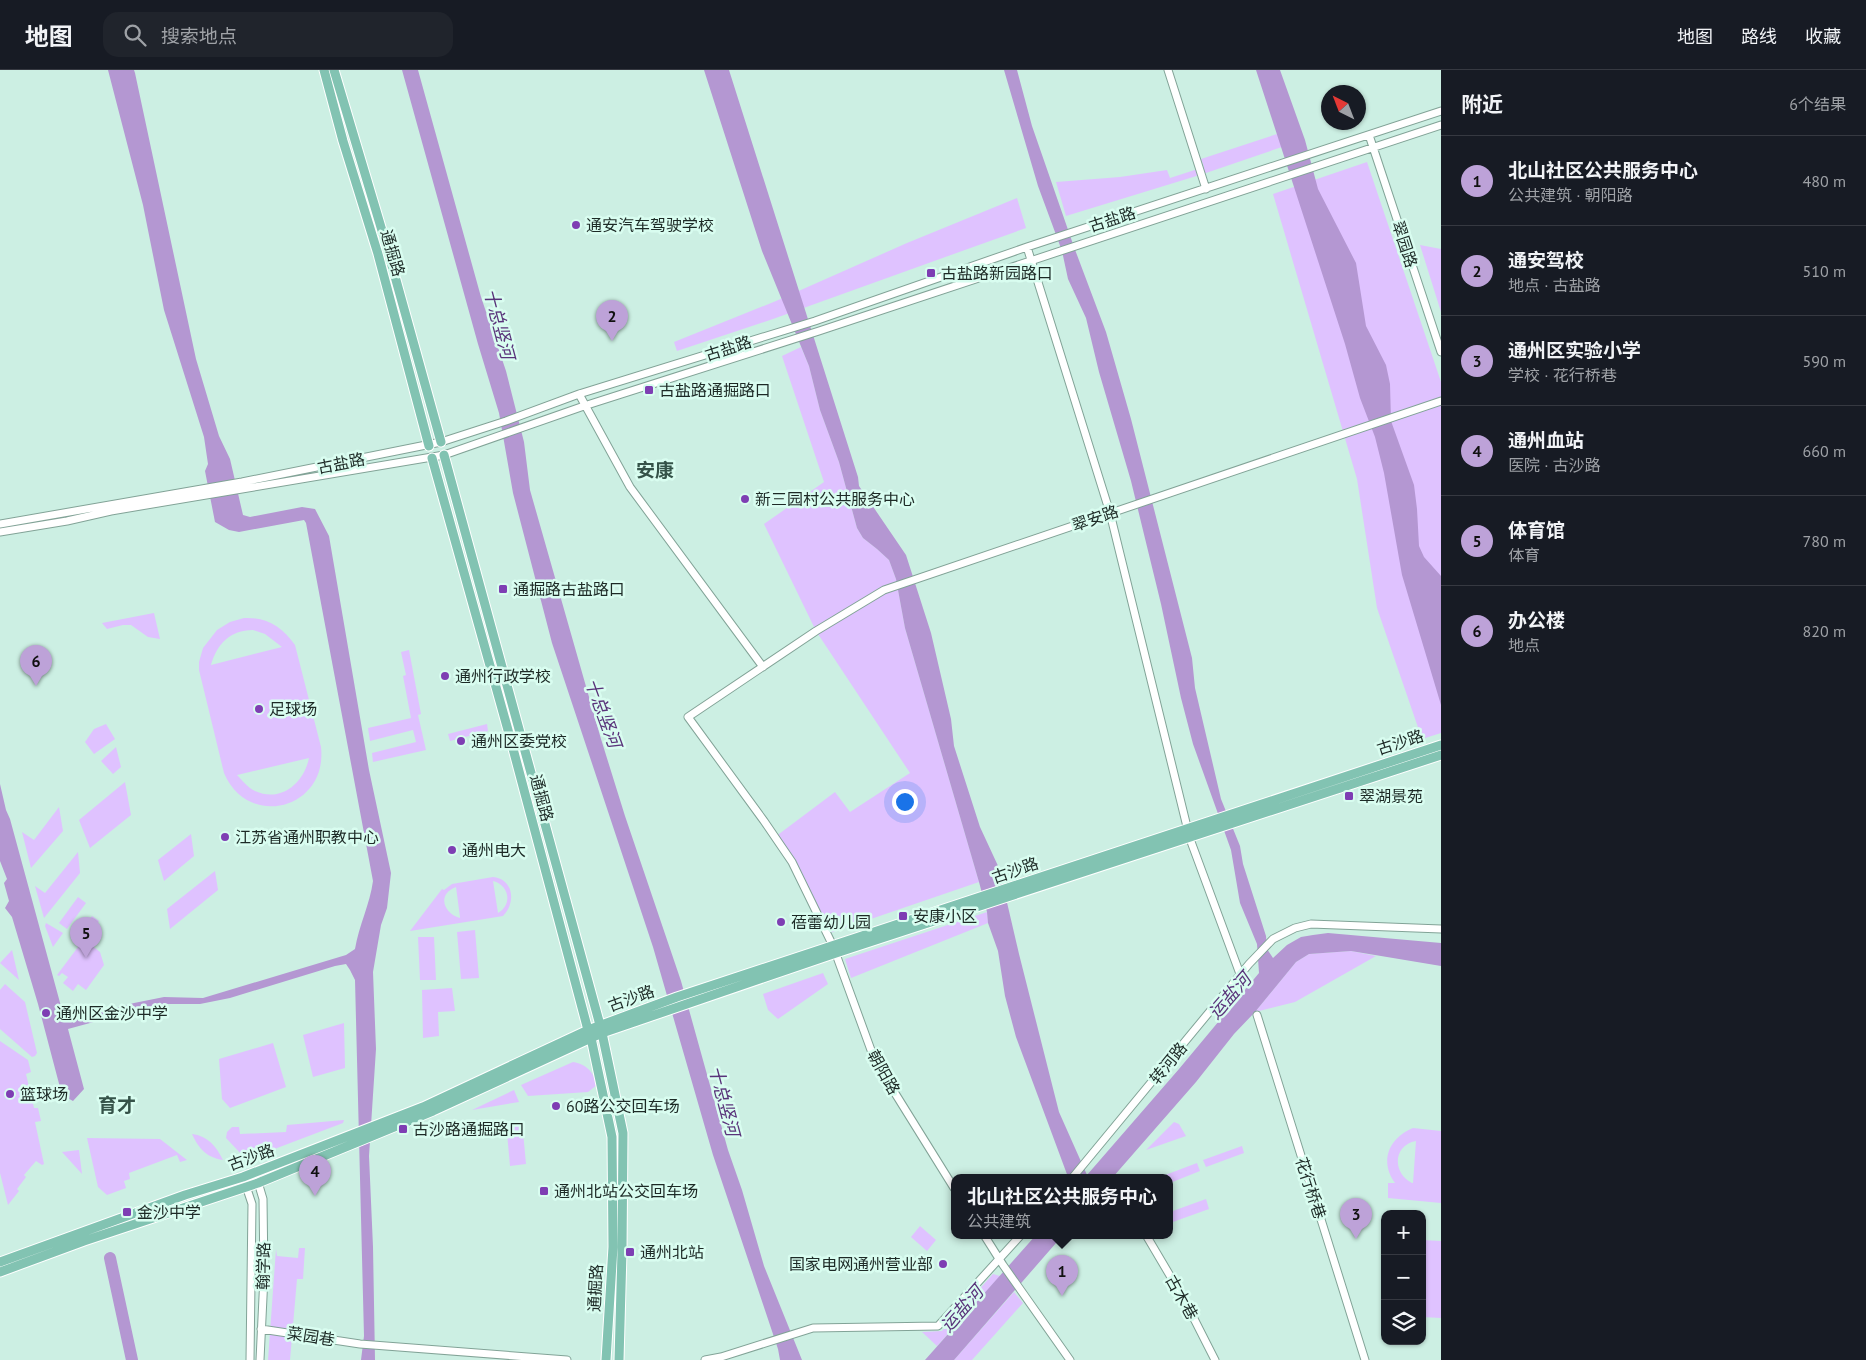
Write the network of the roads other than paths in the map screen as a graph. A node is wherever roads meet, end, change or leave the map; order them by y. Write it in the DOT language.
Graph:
graph roads {
  1 [pos="324,70"];
  2 [pos="334,70"];
  3 [pos="1168,70"];
  4 [pos="1441,111"];
  5 [pos="1441,125"];
  6 [pos="1369,135"];
  7 [pos="1373,148"];
  8 [pos="1206,189"];
  9 [pos="1027,247"];
  10 [pos="1030,261"];
  11 [pos="1441,352"];
  12 [pos="579,394"];
  13 [pos="1441,401"];
  14 [pos="584,406"];
  15 [pos="441,442"];
  16 [pos="429,446"];
  17 [pos="444,455"];
  18 [pos="432,458"];
  19 [pos="242,485"];
  20 [pos="209,491"];
  21 [pos="1110,513"];
  22 [pos="0,524"];
  23 [pos="0,532"];
  24 [pos="763,667"];
  25 [pos="695,712"];
  26 [pos="1441,745"];
  27 [pos="1441,755"];
  28 [pos="1186,828"];
  29 [pos="1190,839"];
  30 [pos="1017,890"];
  31 [pos="1441,929"];
  32 [pos="835,950"];
  33 [pos="1240,974"];
  34 [pos="1257,1015"];
  35 [pos="601,1029"];
  36 [pos="589,1034"];
  37 [pos="255,1172"];
  38 [pos="1076,1174"];
  39 [pos="243,1177"];
  40 [pos="258,1183"];
  41 [pos="951,1183"];
  42 [pos="246,1188"];
  43 [pos="987,1239"];
  44 [pos="1018,1239"];
  45 [pos="1148,1239"];
  46 [pos="0,1262"];
  47 [pos="1001,1262"];
  48 [pos="0,1272"];
  49 [pos="261,1329"];
  50 [pos="250,1360"];
  51 [pos="260,1360"];
  52 [pos="567,1360"];
  53 [pos="606,1360"];
  54 [pos="619,1360"];
  55 [pos="706,1360"];
  56 [pos="1070,1360"];
  57 [pos="1214,1360"];
  58 [pos="1366,1360"];
  1 -- 16 [label="main road, 通掘路"];
  2 -- 15 [label="main road, 通掘路"];
  3 -- 8 [label="street"];
  4 -- 6 [label="street, 古盐路"];
  5 -- 7 [label="street, 古盐路"];
  6 -- 7 [label="street, 翠园路"];
  6 -- 8 [label="street, 古盐路"];
  7 -- 10 [label="street, 古盐路"];
  7 -- 11 [label="street, 翠园路"];
  8 -- 9 [label="street, 古盐路"];
  9 -- 10 [label="street"];
  9 -- 12 [label="street, 古盐路"];
  10 -- 14 [label="street, 古盐路"];
  10 -- 21 [label="street"];
  12 -- 14 [label="street"];
  12 -- 15 [label="street, 古盐路"];
  13 -- 21 [label="street, 翠安路"];
  14 -- 17 [label="street, 古盐路"];
  14 -- 24 [label="street"];
  15 -- 16 [label="street, 古盐路"];
  15 -- 17 [label="street"];
  16 -- 18 [label="street"];
  16 -- 19 [label="street, 古盐路"];
  17 -- 18 [label="street, 古盐路"];
  17 -- 35 [label="main road, 通掘路"];
  18 -- 19 [label="street, 古盐路"];
  18 -- 36 [label="main road, 通掘路"];
  19 -- 20 [label="street, 古盐路"];
  20 -- 22 [label="street, 古盐路"];
  20 -- 23 [label="street, 古盐路"];
  21 -- 24 [label="street, 翠安路"];
  21 -- 28 [label="street"];
  24 -- 25 [label="street, 翠安路"];
  25 -- 32 [label="street, 朝阳路"];
  26 -- 28 [label="main road, 古沙路"];
  27 -- 29 [label="main road, 古沙路"];
  28 -- 29 [label="street"];
  28 -- 30 [label="main road, 古沙路"];
  29 -- 30 [label="main road, 古沙路"];
  29 -- 33 [label="street"];
  30 -- 32 [label="main road, 古沙路"];
  31 -- 33 [label="street, 转河路"];
  32 -- 35 [label="main road, 古沙路"];
  32 -- 35 [label="main road, 古沙路"];
  32 -- 41 [label="street, 朝阳路"];
  33 -- 38 [label="street, 转河路"];
  34 -- 58 [label="street, 花行桥巷"];
  35 -- 36 [label="main road"];
  35 -- 54 [label="main road, 通掘路"];
  36 -- 37 [label="main road, 古沙路"];
  36 -- 40 [label="main road, 古沙路"];
  36 -- 53 [label="main road, 通掘路"];
  37 -- 39 [label="main road, 古沙路"];
  37 -- 40 [label="street, 翰学路"];
  39 -- 42 [label="street, 翰学路"];
  39 -- 46 [label="main road, 古沙路"];
  40 -- 42 [label="main road, 古沙路"];
  40 -- 49 [label="street, 翰学路"];
  42 -- 48 [label="main road, 古沙路"];
  42 -- 50 [label="street, 翰学路"];
  43 -- 47 [label="street"];
  44 -- 47 [label="street"];
  45 -- 57 [label="street, 古木巷"];
  47 -- 55 [label="street"];
  47 -- 56 [label="street"];
  49 -- 51 [label="street, 翰学路"];
  49 -- 52 [label="street, 菜园巷"];
}
